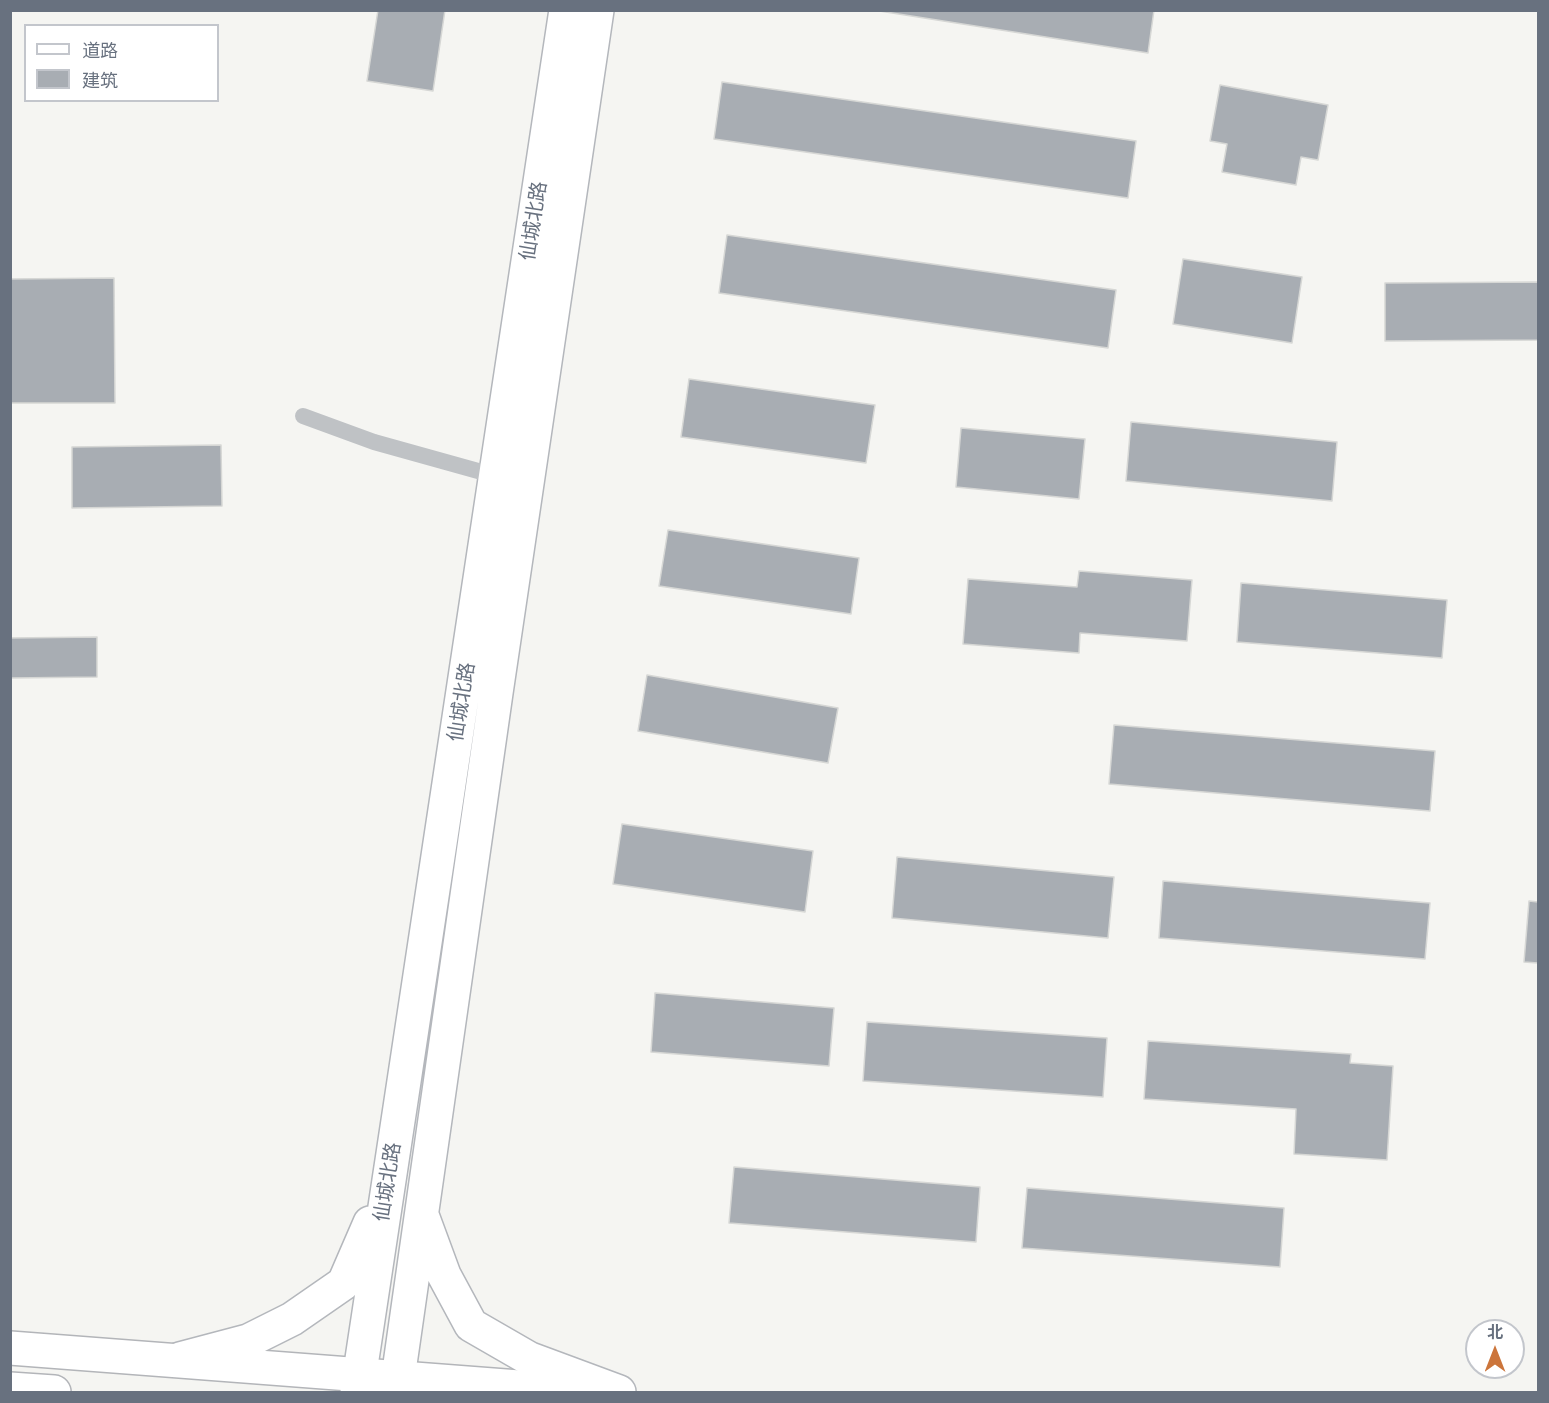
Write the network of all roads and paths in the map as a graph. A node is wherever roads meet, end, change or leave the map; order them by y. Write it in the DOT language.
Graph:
graph roads {
  1 [pos="566,10"];
  2 [pos="597,10"];
  3 [pos="303,416"];
  4 [pos="496,476"];
  5 [pos="388,1183"];
  6 [pos="421,1215"];
  7 [pos="10,1348"];
  8 [pos="174,1361"];
  9 [pos="358,1384"];
  10 [pos="397,1385"];
  11 [pos="10,1389"];
  12 [pos="54,1392"];
  13 [pos="584,1392"];
  14 [pos="619,1392"];
  1 -- 4 [label="main road, 仙城北路"];
  2 -- 6 [label="main road, 仙城北路"];
  3 -- 4 [label="lane"];
  4 -- 5 [label="main road, 仙城北路"];
  5 -- 8 [label="main road"];
  5 -- 9 [label="main road, 仙城北路"];
  6 -- 10 [label="main road, 仙城北路"];
  6 -- 14 [label="main road"];
  7 -- 8 [label="main road"];
  8 -- 9 [label="main road"];
  9 -- 10 [label="main road"];
  10 -- 13 [label="main road"];
  11 -- 12 [label="main road"];
}
